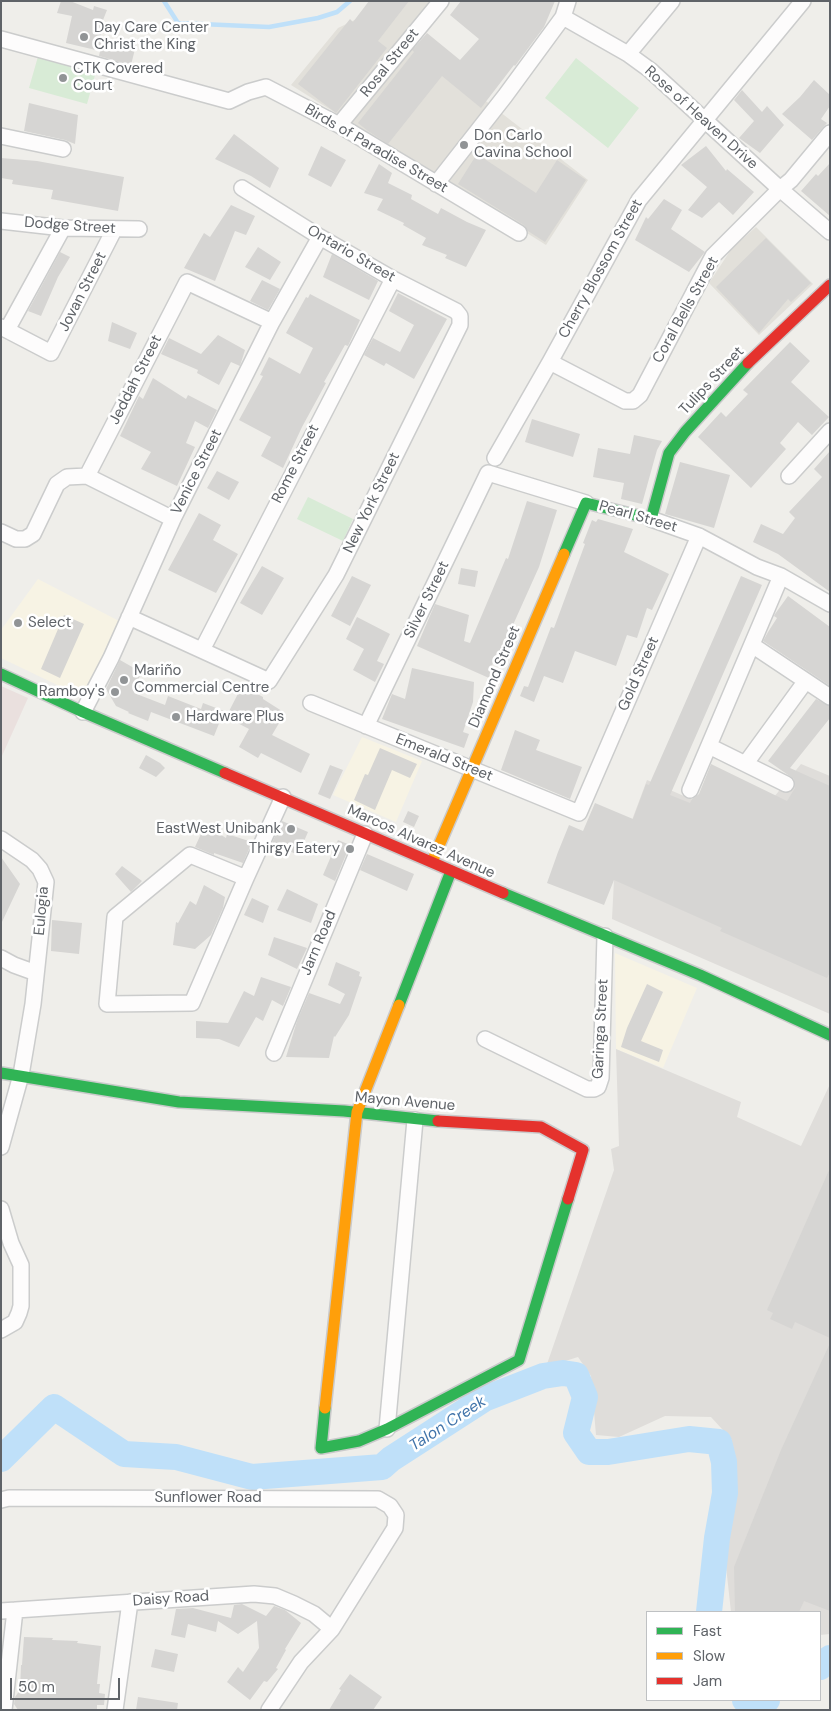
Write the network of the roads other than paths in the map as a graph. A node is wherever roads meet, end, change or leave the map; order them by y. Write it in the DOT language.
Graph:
graph roads {
  1 [pos="441,1"];
  2 [pos="568,1"];
  3 [pos="672,1"];
  4 [pos="803,1"];
  5 [pos="563,16"];
  6 [pos="1,39"];
  7 [pos="628,54"];
  8 [pos="704,119"];
  9 [pos="339,125"];
  10 [pos="830,133"];
  11 [pos="1,136"];
  12 [pos="63,149"];
  13 [pos="436,184"];
  14 [pos="242,188"];
  15 [pos="780,189"];
  16 [pos="3,225"];
  17 [pos="63,228"];
  18 [pos="139,229"];
  19 [pos="114,230"];
  20 [pos="830,232"];
  21 [pos="519,233"];
  22 [pos="320,237"];
  23 [pos="393,279"];
  24 [pos="830,285"];
  25 [pos="460,316"];
  26 [pos="272,322"];
  27 [pos="4,329"];
  28 [pos="550,362"];
  29 [pos="830,431"];
  30 [pos="495,458"];
  31 [pos="488,473"];
  32 [pos="87,476"];
  33 [pos="789,476"];
  34 [pos="586,503"];
  35 [pos="173,519"];
  36 [pos="651,520"];
  37 [pos="1,532"];
  38 [pos="699,536"];
  39 [pos="781,576"];
  40 [pos="830,604"];
  41 [pos="129,617"];
  42 [pos="752,645"];
  43 [pos="202,650"];
  44 [pos="1,674"];
  45 [pos="805,682"];
  46 [pos="830,698"];
  47 [pos="311,703"];
  48 [pos="83,712"];
  49 [pos="366,726"];
  50 [pos="709,746"];
  51 [pos="746,763"];
  52 [pos="471,770"];
  53 [pos="786,784"];
  54 [pos="690,790"];
  55 [pos="283,797"];
  56 [pos="578,813"];
  57 [pos="365,834"];
  58 [pos="1,839"];
  59 [pos="432,862"];
  60 [pos="450,870"];
  61 [pos="246,878"];
  62 [pos="605,936"];
  63 [pos="1,958"];
  64 [pos="36,973"];
  65 [pos="830,1035"];
  66 [pos="485,1039"];
  67 [pos="274,1053"];
  68 [pos="1,1073"];
  69 [pos="21,1075"];
  70 [pos="357,1112"];
  71 [pos="415,1120"];
  72 [pos="1,1147"];
  73 [pos="1,1208"];
  74 [pos="6,1243"];
  75 [pos="1,1330"];
  76 [pos="387,1429"];
  77 [pos="1,1500"];
  78 [pos="130,1602"];
  79 [pos="8,1610"];
  80 [pos="332,1629"];
  81 [pos="4,1710"];
  82 [pos="115,1710"];
  83 [pos="268,1710"];
  1 -- 9 [label="street, Rosal Street"];
  2 -- 5 [label="street"];
  3 -- 7 [label="street"];
  4 -- 8 [label="street, Cherry Blossom Street"];
  5 -- 7 [label="street, Rose of Heaven Drive"];
  5 -- 13 [label="street"];
  6 -- 9 [label="street, Birds of Paradise Street"];
  7 -- 8 [label="street, Rose of Heaven Drive"];
  8 -- 15 [label="street, Rose of Heaven Drive"];
  8 -- 28 [label="street, Cherry Blossom Street"];
  9 -- 13 [label="street, Birds of Paradise Street"];
  10 -- 15 [label="street, Coral Bells Street"];
  11 -- 12 [label="street"];
  13 -- 21 [label="street, Birds of Paradise Street"];
  14 -- 22 [label="street, Ontario Street"];
  15 -- 20 [label="street, Rose of Heaven Drive"];
  15 -- 28 [label="street, Coral Bells Street"];
  16 -- 17 [label="street, Dodge Street"];
  17 -- 19 [label="street, Dodge Street"];
  17 -- 27 [label="street"];
  18 -- 19 [label="street, Dodge Street"];
  19 -- 27 [label="street, Jovan Street"];
  22 -- 23 [label="street, Ontario Street"];
  22 -- 26 [label="street, Venice Street"];
  23 -- 25 [label="street, Ontario Street"];
  23 -- 43 [label="street, Rome Street"];
  24 -- 36 [label="street, Tulips Street"];
  25 -- 43 [label="street, New York Street"];
  26 -- 32 [label="street, Jeddah Street"];
  26 -- 35 [label="street, Venice Street"];
  28 -- 30 [label="street, Cherry Blossom Street"];
  29 -- 33 [label="street"];
  31 -- 34 [label="street, Pearl Street"];
  31 -- 49 [label="street, Silver Street"];
  32 -- 35 [label="street"];
  32 -- 37 [label="street"];
  34 -- 36 [label="street, Pearl Street"];
  34 -- 52 [label="street, Diamond Street"];
  35 -- 41 [label="street, Venice Street"];
  36 -- 38 [label="street, Pearl Street"];
  38 -- 39 [label="street, Pearl Street"];
  38 -- 56 [label="street, Gold Street"];
  39 -- 40 [label="street, Pearl Street"];
  39 -- 42 [label="street"];
  41 -- 43 [label="street"];
  41 -- 48 [label="street, Venice Street"];
  42 -- 45 [label="street"];
  42 -- 50 [label="street"];
  44 -- 48 [label="street, Marcos Alvarez Avenue"];
  45 -- 46 [label="street"];
  45 -- 51 [label="street"];
  47 -- 49 [label="street, Emerald Street"];
  48 -- 55 [label="street, Marcos Alvarez Avenue"];
  49 -- 52 [label="street, Emerald Street"];
  50 -- 51 [label="street"];
  50 -- 54 [label="street"];
  51 -- 53 [label="street"];
  52 -- 56 [label="street, Emerald Street"];
  52 -- 59 [label="street, Diamond Street"];
  55 -- 57 [label="street, Marcos Alvarez Avenue"];
  55 -- 61 [label="street"];
  57 -- 59 [label="street, Marcos Alvarez Avenue"];
  57 -- 67 [label="street, Jarn Road"];
  58 -- 64 [label="street, Eulogia"];
  59 -- 60 [label="street, Marcos Alvarez Avenue"];
  60 -- 62 [label="street, Marcos Alvarez Avenue"];
  60 -- 70 [label="street"];
  61 -- 61 [label="street"];
  62 -- 65 [label="street, Marcos Alvarez Avenue"];
  62 -- 66 [label="street, Garinga Street"];
  63 -- 64 [label="street"];
  64 -- 69 [label="street, Eulogia"];
  68 -- 69 [label="street, Mayon Avenue"];
  69 -- 70 [label="street, Mayon Avenue"];
  69 -- 72 [label="street, Eulogia"];
  70 -- 71 [label="street, Mayon Avenue"];
  70 -- 76 [label="street"];
  71 -- 76 [label="street"];
  71 -- 76 [label="street, Mayon Avenue"];
  73 -- 74 [label="street"];
  74 -- 75 [label="street"];
  77 -- 80 [label="street, Sunflower Road"];
  78 -- 79 [label="street, Daisy Road"];
  78 -- 80 [label="street, Daisy Road"];
  78 -- 82 [label="street"];
  79 -- 81 [label="street"];
  80 -- 83 [label="street"];
}
